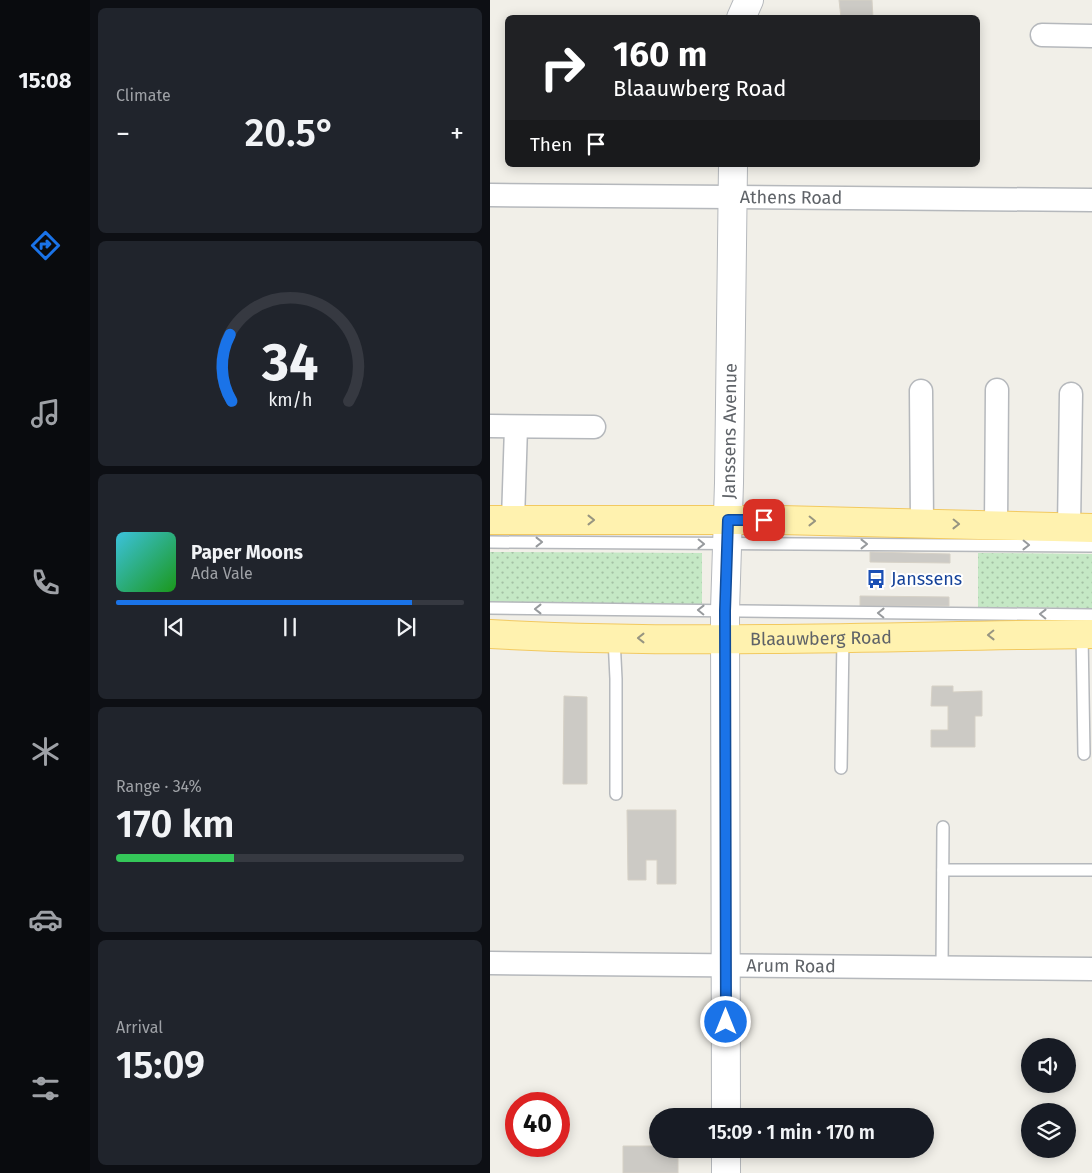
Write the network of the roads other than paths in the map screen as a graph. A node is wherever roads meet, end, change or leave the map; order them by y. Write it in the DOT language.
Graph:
graph roads {
  1 [pos="749,0"];
  2 [pos="742,15"];
  3 [pos="1042,35"];
  4 [pos="1092,36"];
  5 [pos="733,167"];
  6 [pos="490,195"];
  7 [pos="733,196"];
  8 [pos="1092,200"];
  9 [pos="921,390"];
  10 [pos="997,390"];
  11 [pos="1071,394"];
  12 [pos="490,426"];
  13 [pos="516,426"];
  14 [pos="594,427"];
  15 [pos="502,520"];
  16 [pos="922,523"];
  17 [pos="996,525"];
  18 [pos="1080,528"];
  19 [pos="728,532"];
  20 [pos="490,542"];
  21 [pos="1092,546"];
  22 [pos="490,608"];
  23 [pos="725,611"];
  24 [pos="1089,627"];
  25 [pos="490,634"];
  26 [pos="614,638"];
  27 [pos="725,638"];
  28 [pos="843,638"];
  29 [pos="1084,754"];
  30 [pos="841,768"];
  31 [pos="616,794"];
  32 [pos="944,827"];
  33 [pos="943,870"];
  34 [pos="1092,870"];
  35 [pos="490,963"];
  36 [pos="727,965"];
  37 [pos="942,968"];
  38 [pos="1092,969"];
  39 [pos="726,1108"];
  40 [pos="726,1158"];
  41 [pos="726,1173"];
  1 -- 2 [label="street"];
  3 -- 4 [label="street"];
  5 -- 7 [label="street, Janssens Avenue"];
  6 -- 7 [label="street, Athens Road"];
  7 -- 8 [label="street, Athens Road"];
  7 -- 19 [label="street, Janssens Avenue"];
  9 -- 16 [label="street"];
  10 -- 17 [label="street"];
  11 -- 18 [label="street"];
  12 -- 13 [label="street"];
  13 -- 14 [label="street"];
  13 -- 15 [label="street"];
  15 -- 19 [label="main road, one-way"];
  16 -- 17 [label="main road, one-way"];
  19 -- 16 [label="main road, one-way"];
  17 -- 18 [label="main road"];
  20 -- 19 [label="lane, one-way"];
  19 -- 21 [label="lane, one-way"];
  19 -- 23 [label="street, Janssens Avenue"];
  23 -- 22 [label="lane, one-way"];
  24 -- 23 [label="lane, one-way"];
  23 -- 27 [label="street, Janssens Avenue"];
  24 -- 28 [label="main road, Blaauwberg Road, one-way"];
  24 -- 29 [label="lane"];
  25 -- 26 [label="main road, Blaauwberg Road"];
  27 -- 26 [label="main road, Blaauwberg Road, one-way"];
  26 -- 31 [label="lane"];
  27 -- 28 [label="main road, Blaauwberg Road"];
  27 -- 36 [label="street, Janssens Avenue"];
  28 -- 30 [label="lane"];
  32 -- 33 [label="lane"];
  33 -- 34 [label="lane"];
  33 -- 37 [label="lane"];
  35 -- 36 [label="street, Arum Road"];
  36 -- 37 [label="street, Arum Road"];
  36 -- 39 [label="street, Janssens Avenue"];
  37 -- 38 [label="street, Arum Road"];
  40 -- 41 [label="street"];
}
